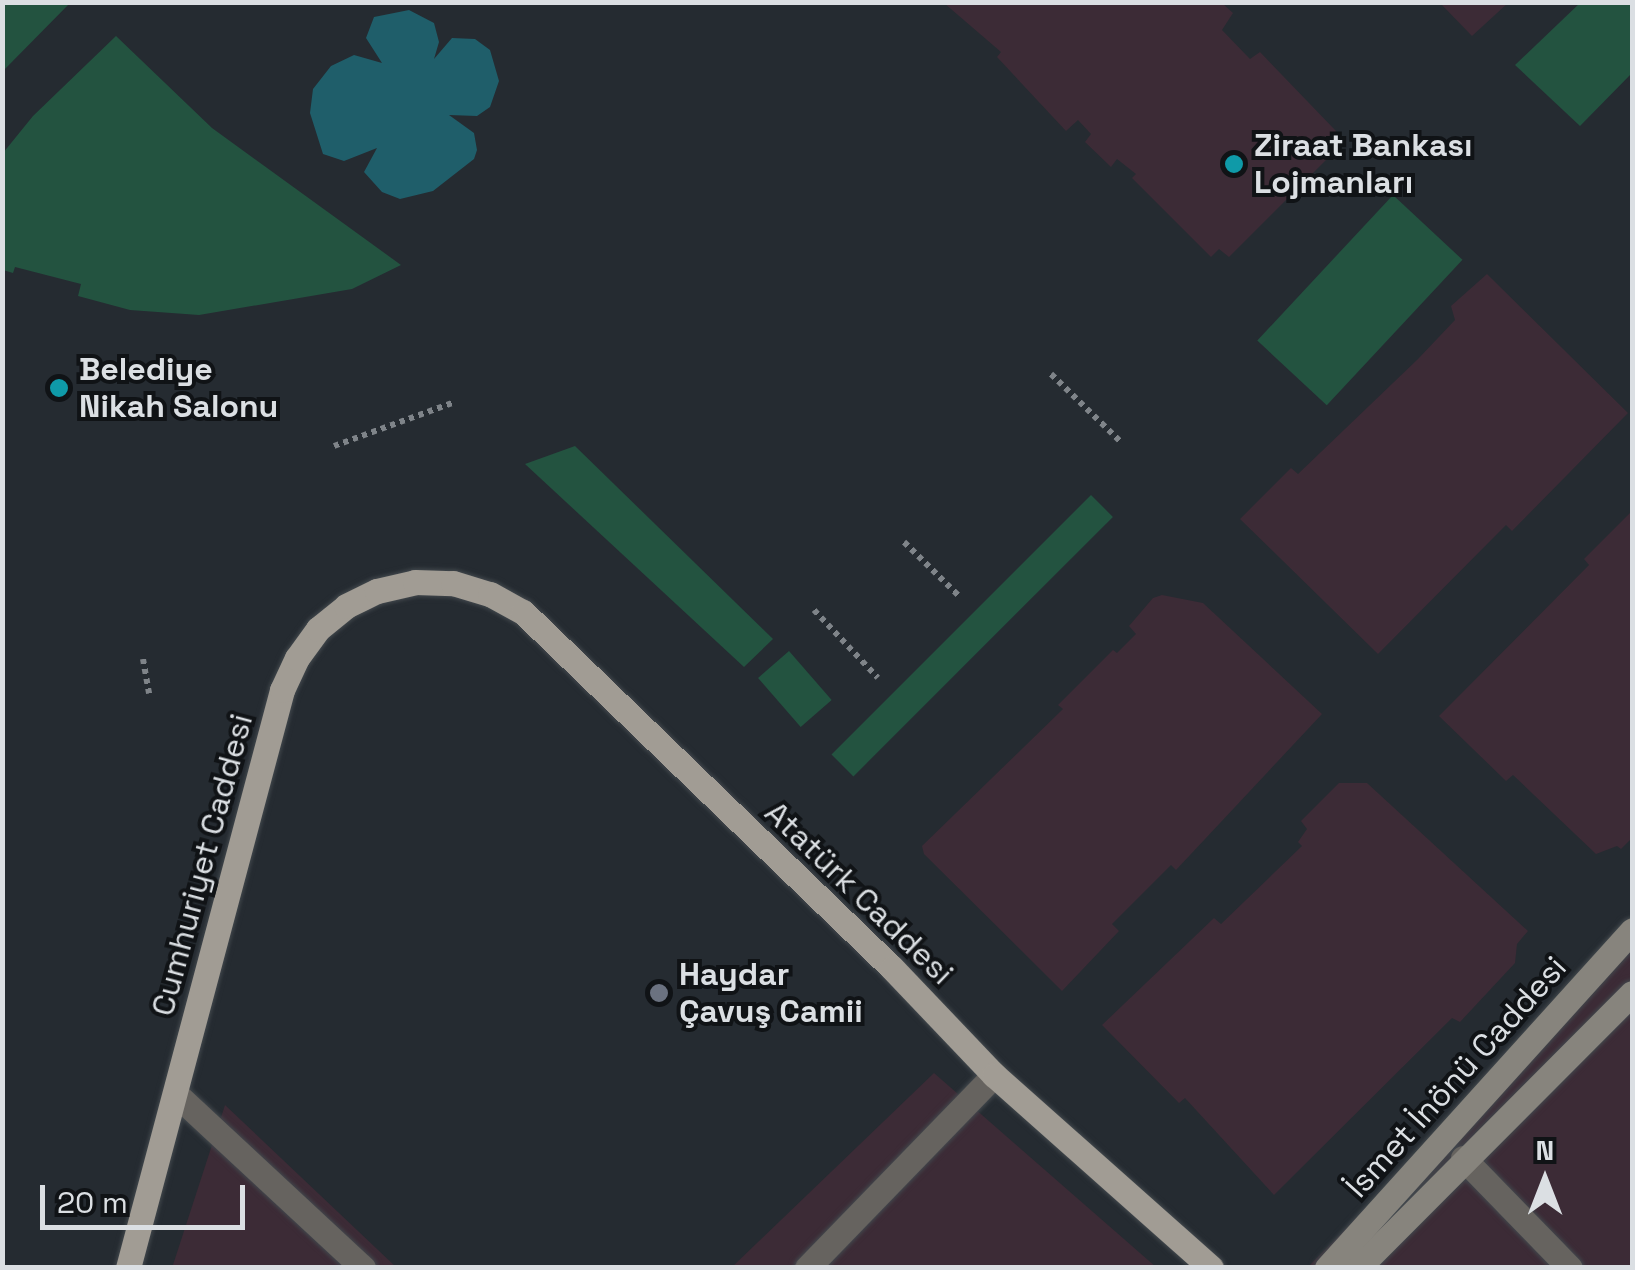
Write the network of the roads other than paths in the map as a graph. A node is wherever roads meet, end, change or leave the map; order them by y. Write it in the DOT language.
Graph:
graph roads {
  1 [pos="453,583"];
  2 [pos="1632,930"];
  3 [pos="1632,993"];
  4 [pos="994,1074"];
  5 [pos="177,1095"];
  6 [pos="1463,1158"];
  7 [pos="128,1268"];
  8 [pos="362,1268"];
  9 [pos="807,1268"];
  10 [pos="1211,1268"];
  11 [pos="1327,1268"];
  12 [pos="1358,1268"];
  13 [pos="1570,1268"];
  1 -- 4 [label="main road, Atatürk Caddesi"];
  1 -- 5 [label="main road, Cumhuriyet Caddesi"];
  2 -- 11 [label="main road, İsmet İnönü Caddesi"];
  3 -- 6 [label="main road, İsmet İnönü Caddesi"];
  4 -- 9 [label="street"];
  4 -- 10 [label="main road, Atatürk Caddesi"];
  5 -- 7 [label="main road, Cumhuriyet Caddesi"];
  5 -- 8 [label="street"];
  6 -- 12 [label="main road, İsmet İnönü Caddesi"];
  6 -- 13 [label="street"];
}
